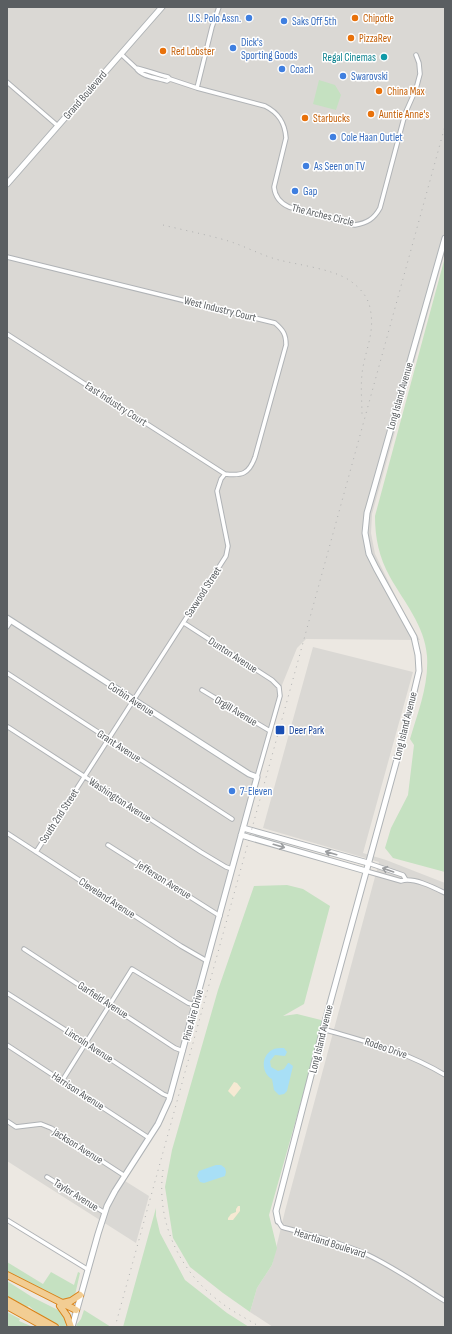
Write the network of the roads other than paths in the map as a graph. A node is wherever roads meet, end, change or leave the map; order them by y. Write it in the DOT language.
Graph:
graph roads {
  1 [pos="162,7"];
  2 [pos="219,7"];
  3 [pos="121,54"];
  4 [pos="416,55"];
  5 [pos="7,82"];
  6 [pos="197,88"];
  7 [pos="58,126"];
  8 [pos="7,184"];
  9 [pos="445,238"];
  10 [pos="7,257"];
  11 [pos="7,334"];
  12 [pos="225,474"];
  13 [pos="9,619"];
  14 [pos="184,623"];
  15 [pos="7,627"];
  16 [pos="7,673"];
  17 [pos="202,690"];
  18 [pos="280,690"];
  19 [pos="133,700"];
  20 [pos="8,727"];
  21 [pos="270,731"];
  22 [pos="108,739"];
  23 [pos="84,777"];
  24 [pos="257,777"];
  25 [pos="232,819"];
  26 [pos="243,828"];
  27 [pos="7,833"];
  28 [pos="241,835"];
  29 [pos="108,845"];
  30 [pos="36,852"];
  31 [pos="368,863"];
  32 [pos="232,869"];
  33 [pos="366,871"];
  34 [pos="406,880"];
  35 [pos="445,893"];
  36 [pos="220,916"];
  37 [pos="24,948"];
  38 [pos="207,961"];
  39 [pos="7,993"];
  40 [pos="110,1005"];
  41 [pos="195,1006"];
  42 [pos="323,1029"];
  43 [pos="86,1043"];
  44 [pos="7,1045"];
  45 [pos="183,1051"];
  46 [pos="445,1075"];
  47 [pos="62,1081"];
  48 [pos="170,1097"];
  49 [pos="7,1121"];
  50 [pos="149,1138"];
  51 [pos="125,1176"];
  52 [pos="47,1177"];
  53 [pos="105,1213"];
  54 [pos="7,1220"];
  55 [pos="278,1221"];
  56 [pos="87,1269"];
  57 [pos="7,1275"];
  58 [pos="7,1279"];
  59 [pos="80,1295"];
  60 [pos="7,1299"];
  61 [pos="445,1301"];
  62 [pos="62,1305"];
  63 [pos="7,1307"];
  64 [pos="19,1310"];
  65 [pos="76,1312"];
  66 [pos="45,1327"];
  67 [pos="55,1327"];
  68 [pos="71,1327"];
  1 -- 3 [label="street, Grand Boulevard"];
  2 -- 6 [label="street"];
  3 -- 6 [label="street"];
  3 -- 7 [label="street, Grand Boulevard"];
  4 -- 6 [label="street, The Arches Circle"];
  5 -- 7 [label="street"];
  7 -- 8 [label="street, Grand Boulevard"];
  9 -- 31 [label="street, Long Island Avenue"];
  10 -- 12 [label="street, West Industry Court"];
  11 -- 12 [label="street, East Industry Court"];
  12 -- 14 [label="street, Saxwood Street"];
  13 -- 15 [label="street"];
  13 -- 19 [label="street, Corbin Avenue"];
  14 -- 18 [label="street, Dunton Avenue"];
  14 -- 19 [label="street, Saxwood Street"];
  16 -- 22 [label="street, Grant Avenue"];
  17 -- 21 [label="street, Orgill Avenue"];
  18 -- 21 [label="street, Pine Aire Drive"];
  19 -- 22 [label="street, South 2nd Street"];
  19 -- 24 [label="street, Corbin Avenue"];
  20 -- 23 [label="street, Washington Avenue"];
  21 -- 24 [label="street, Pine Aire Drive"];
  22 -- 23 [label="street, South 2nd Street"];
  22 -- 25 [label="street, Grant Avenue"];
  23 -- 30 [label="street, South 2nd Street"];
  23 -- 32 [label="street, Washington Avenue"];
  24 -- 26 [label="street, Pine Aire Drive"];
  26 -- 28 [label="street, Pine Aire Drive"];
  31 -- 26 [label="street, one-way"];
  27 -- 30 [label="street, Cleveland Avenue"];
  28 -- 32 [label="street, Pine Aire Drive"];
  28 -- 33 [label="street, one-way"];
  29 -- 36 [label="street, Jefferson Avenue"];
  30 -- 38 [label="street, Cleveland Avenue"];
  31 -- 33 [label="street, Long Island Avenue"];
  34 -- 31 [label="street, one-way"];
  32 -- 36 [label="street, Pine Aire Drive"];
  33 -- 34 [label="street"];
  33 -- 42 [label="street, Long Island Avenue"];
  34 -- 35 [label="street"];
  36 -- 38 [label="street, Pine Aire Drive"];
  37 -- 40 [label="street, Garfield Avenue"];
  38 -- 41 [label="street, Pine Aire Drive"];
  39 -- 43 [label="street, Lincoln Avenue"];
  40 -- 41 [label="street"];
  40 -- 43 [label="street"];
  40 -- 45 [label="street, Garfield Avenue"];
  41 -- 45 [label="street, Pine Aire Drive"];
  42 -- 46 [label="street, Rodeo Drive"];
  42 -- 55 [label="street, Long Island Avenue"];
  43 -- 47 [label="street"];
  43 -- 48 [label="street, Lincoln Avenue"];
  44 -- 47 [label="street, Harrison Avenue"];
  45 -- 48 [label="street, Pine Aire Drive"];
  47 -- 50 [label="street, Harrison Avenue"];
  48 -- 50 [label="street, Pine Aire Drive"];
  49 -- 51 [label="street, Jackson Avenue"];
  50 -- 51 [label="street, Pine Aire Drive"];
  51 -- 53 [label="street, Pine Aire Drive"];
  52 -- 53 [label="street, Taylor Avenue"];
  53 -- 56 [label="street, Pine Aire Drive"];
  54 -- 56 [label="street"];
  55 -- 61 [label="street, Heartland Boulevard"];
  56 -- 59 [label="street, Pine Aire Drive"];
  57 -- 62 [label="highway"];
  58 -- 62 [label="highway"];
  59 -- 62 [label="highway"];
  59 -- 65 [label="street, Pine Aire Drive"];
  60 -- 64 [label="highway"];
  62 -- 65 [label="highway"];
  62 -- 68 [label="highway"];
  63 -- 64 [label="highway"];
  64 -- 66 [label="highway"];
  64 -- 67 [label="highway"];
  65 -- 68 [label="street, Pine Aire Drive"];
}
